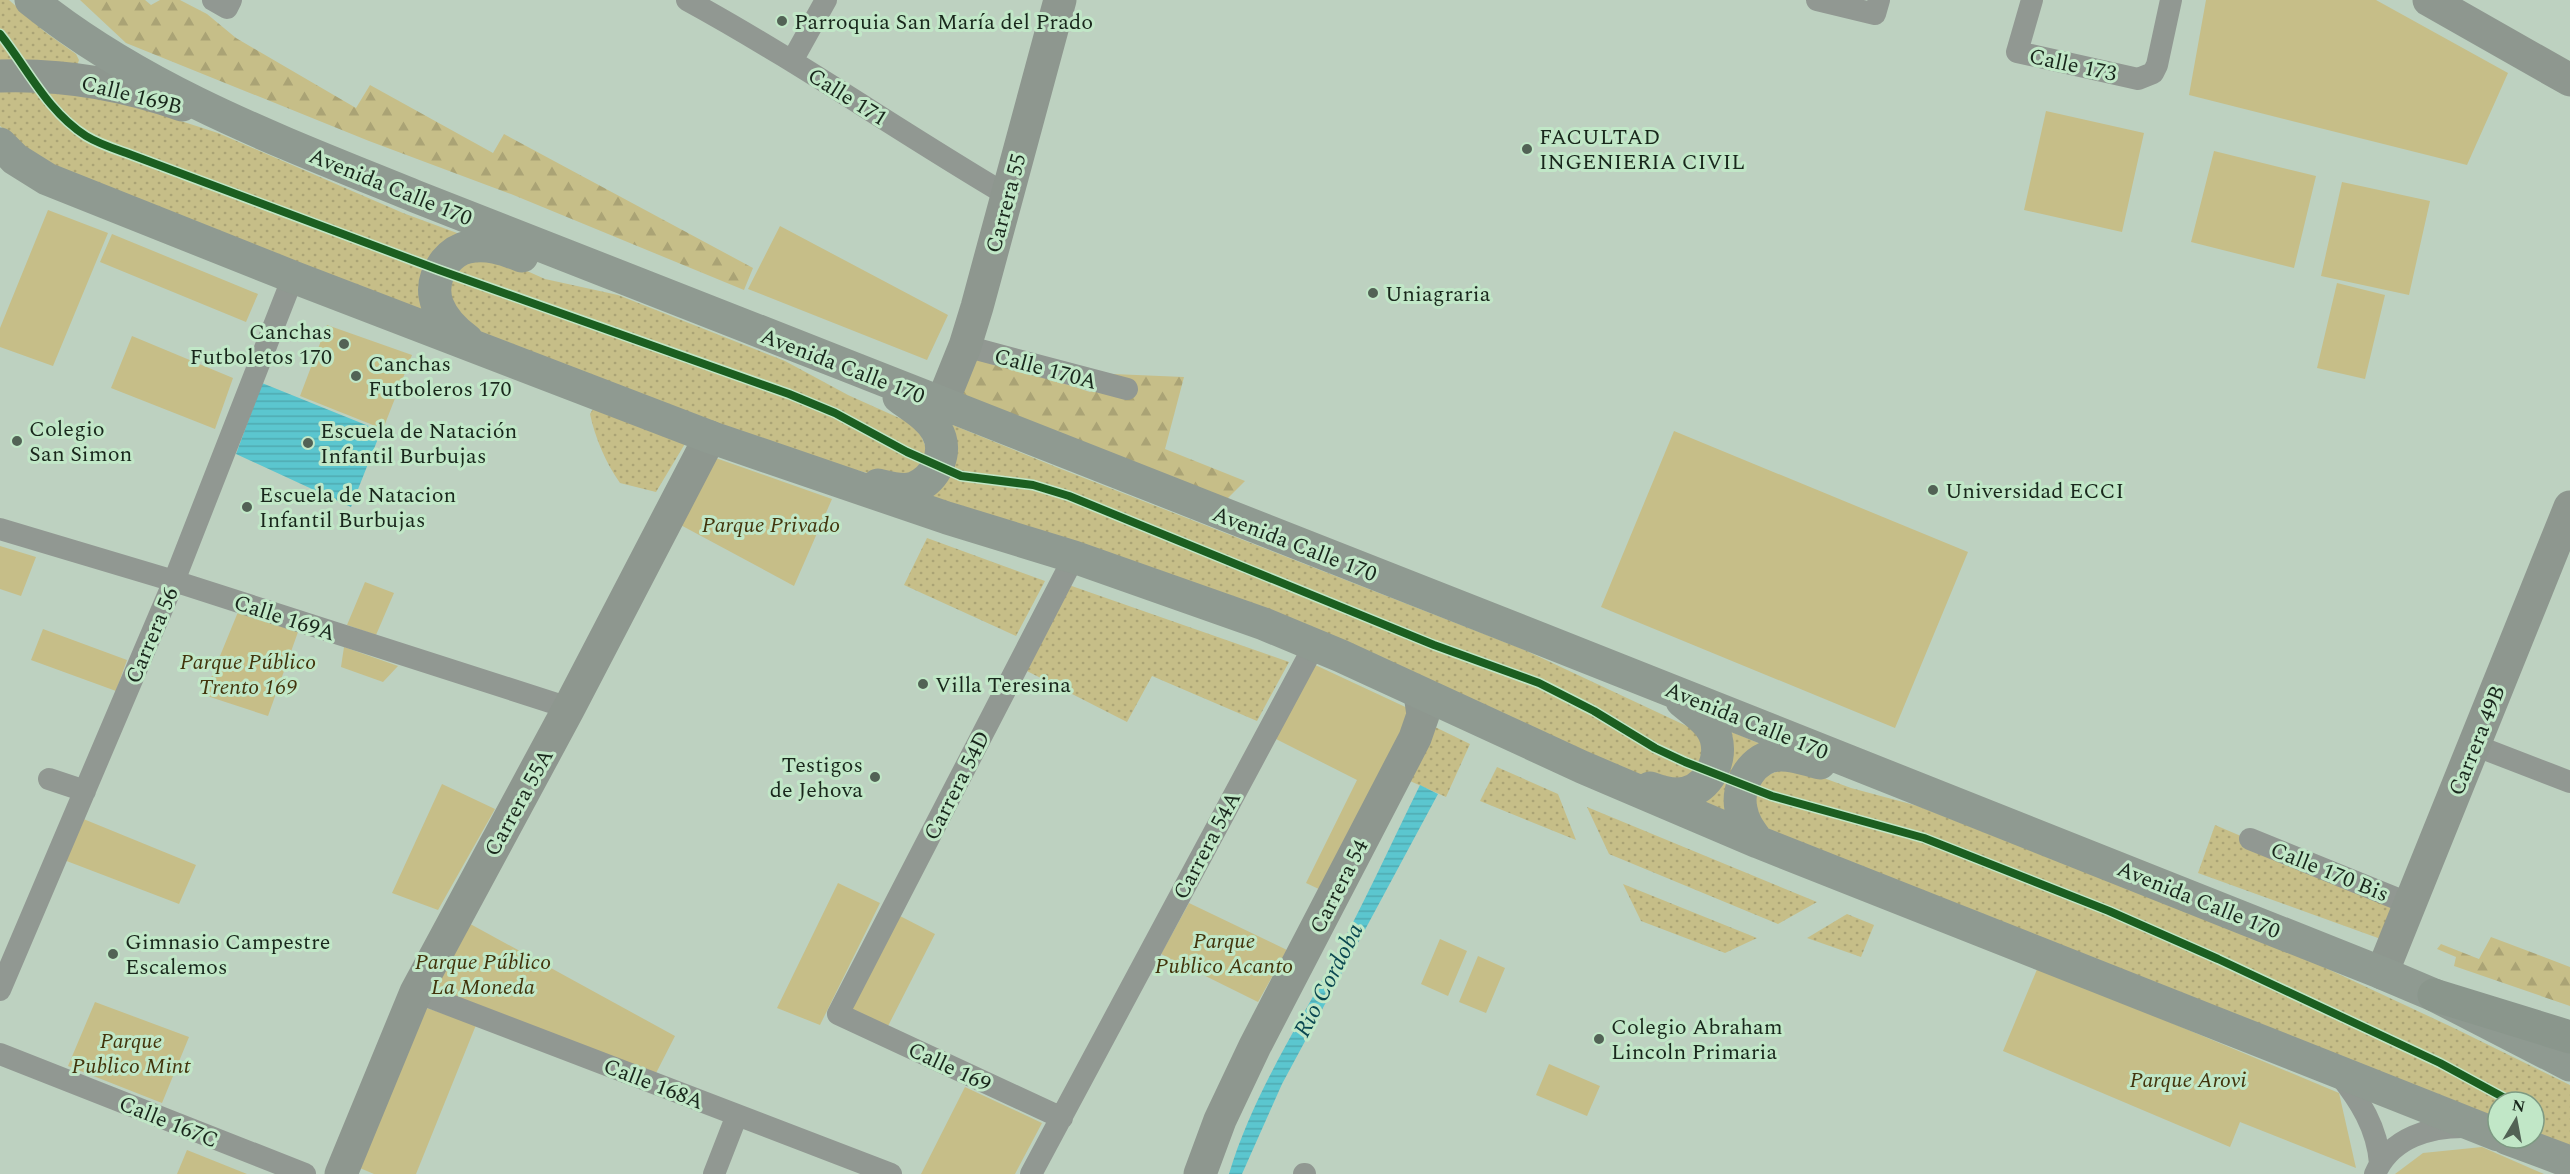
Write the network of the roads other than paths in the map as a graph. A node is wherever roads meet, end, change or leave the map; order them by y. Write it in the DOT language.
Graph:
graph roads {
  1 [pos="31,0"];
  2 [pos="59,0"];
  3 [pos="687,0"];
  4 [pos="826,0"];
  5 [pos="1060,0"];
  6 [pos="1817,0"];
  7 [pos="2031,0"];
  8 [pos="2171,0"];
  9 [pos="2449,5"];
  10 [pos="1877,7"];
  11 [pos="95,47"];
  12 [pos="792,61"];
  13 [pos="0,76"];
  14 [pos="2570,80"];
  15 [pos="260,133"];
  16 [pos="0,144"];
  17 [pos="0,162"];
  18 [pos="47,179"];
  19 [pos="1007,195"];
  20 [pos="293,277"];
  21 [pos="628,281"];
  22 [pos="965,346"];
  23 [pos="477,347"];
  24 [pos="872,376"];
  25 [pos="1127,389"];
  26 [pos="942,403"];
  27 [pos="710,437"];
  28 [pos="788,463"];
  29 [pos="2570,507"];
  30 [pos="0,529"];
  31 [pos="1074,558"];
  32 [pos="174,581"];
  33 [pos="1315,644"];
  34 [pos="1667,688"];
  35 [pos="1420,694"];
  36 [pos="569,708"];
  37 [pos="2474,745"];
  38 [pos="1582,767"];
  39 [pos="49,779"];
  40 [pos="2570,782"];
  41 [pos="1915,786"];
  42 [pos="85,790"];
  43 [pos="2250,838"];
  44 [pos="1758,842"];
  45 [pos="2410,904"];
  46 [pos="2382,973"];
  47 [pos="0,990"];
  48 [pos="416,992"];
  49 [pos="2434,995"];
  50 [pos="838,1014"];
  51 [pos="2570,1037"];
  52 [pos="0,1054"];
  53 [pos="2570,1065"];
  54 [pos="2337,1072"];
  55 [pos="737,1115"];
  56 [pos="1062,1118"];
  57 [pos="2486,1130"];
  58 [pos="2486,1134"];
  59 [pos="2527,1150"];
  60 [pos="2539,1150"];
  61 [pos="2570,1162"];
  62 [pos="2377,1169"];
  63 [pos="305,1174"];
  64 [pos="340,1174"];
  65 [pos="714,1174"];
  66 [pos="891,1174"];
  67 [pos="1031,1174"];
  68 [pos="1200,1174"];
  69 [pos="2570,1174"];
  1 -- 11 [label="main road, Avenida Calle 170"];
  2 -- 11 [label="street"];
  3 -- 12 [label="street, Calle 171"];
  4 -- 12 [label="street"];
  5 -- 19 [label="street, Carrera 55"];
  6 -- 10 [label="street"];
  7 -- 8 [label="street, Calle 173"];
  9 -- 14 [label="street"];
  11 -- 15 [label="main road, Avenida Calle 170"];
  12 -- 19 [label="street, Calle 171"];
  13 -- 15 [label="street, Calle 169B"];
  15 -- 21 [label="main road, Avenida Calle 170"];
  16 -- 18 [label="main road"];
  17 -- 18 [label="street"];
  18 -- 20 [label="main road"];
  19 -- 22 [label="street, Carrera 55"];
  20 -- 23 [label="main road"];
  20 -- 32 [label="street, Carrera 56"];
  21 -- 23 [label="main road"];
  21 -- 24 [label="main road, Avenida Calle 170"];
  22 -- 25 [label="street, Calle 170A"];
  22 -- 26 [label="street, Carrera 55"];
  23 -- 27 [label="main road"];
  24 -- 26 [label="main road, Avenida Calle 170"];
  24 -- 28 [label="main road"];
  26 -- 34 [label="main road, Avenida Calle 170"];
  27 -- 28 [label="main road"];
  27 -- 36 [label="street, Carrera 55A"];
  28 -- 31 [label="main road"];
  29 -- 37 [label="street, Carrera 49B"];
  30 -- 32 [label="street, Calle 169A"];
  31 -- 33 [label="main road"];
  31 -- 50 [label="street, Carrera 54D"];
  32 -- 36 [label="street, Calle 169A"];
  32 -- 42 [label="street, Carrera 56"];
  33 -- 35 [label="main road"];
  33 -- 56 [label="street, Carrera 54A"];
  34 -- 38 [label="main road"];
  34 -- 41 [label="main road, Avenida Calle 170"];
  35 -- 38 [label="main road"];
  35 -- 68 [label="street, Carrera 54"];
  36 -- 48 [label="street, Carrera 55A"];
  37 -- 40 [label="street"];
  37 -- 45 [label="street, Carrera 49B"];
  38 -- 44 [label="main road"];
  39 -- 42 [label="street"];
  41 -- 44 [label="main road"];
  41 -- 46 [label="main road, Avenida Calle 170"];
  42 -- 47 [label="street, Carrera 56"];
  43 -- 45 [label="street, Calle 170 Bis"];
  44 -- 54 [label="main road"];
  45 -- 46 [label="street, Carrera 49B"];
  46 -- 49 [label="main road, Avenida Calle 170"];
  48 -- 55 [label="street, Calle 168A"];
  48 -- 64 [label="street, Carrera 55A"];
  49 -- 51 [label="highway"];
  49 -- 53 [label="main road, Avenida Calle 170"];
  50 -- 56 [label="street, Calle 169"];
  52 -- 63 [label="street, Calle 167C"];
  54 -- 57 [label="main road"];
  54 -- 62 [label="street"];
  55 -- 65 [label="street"];
  55 -- 66 [label="street, Calle 168A"];
  56 -- 67 [label="street, Carrera 54A"];
  58 -- 62 [label="street"];
  59 -- 69 [label="main road"];
  60 -- 61 [label="main road"];
}
